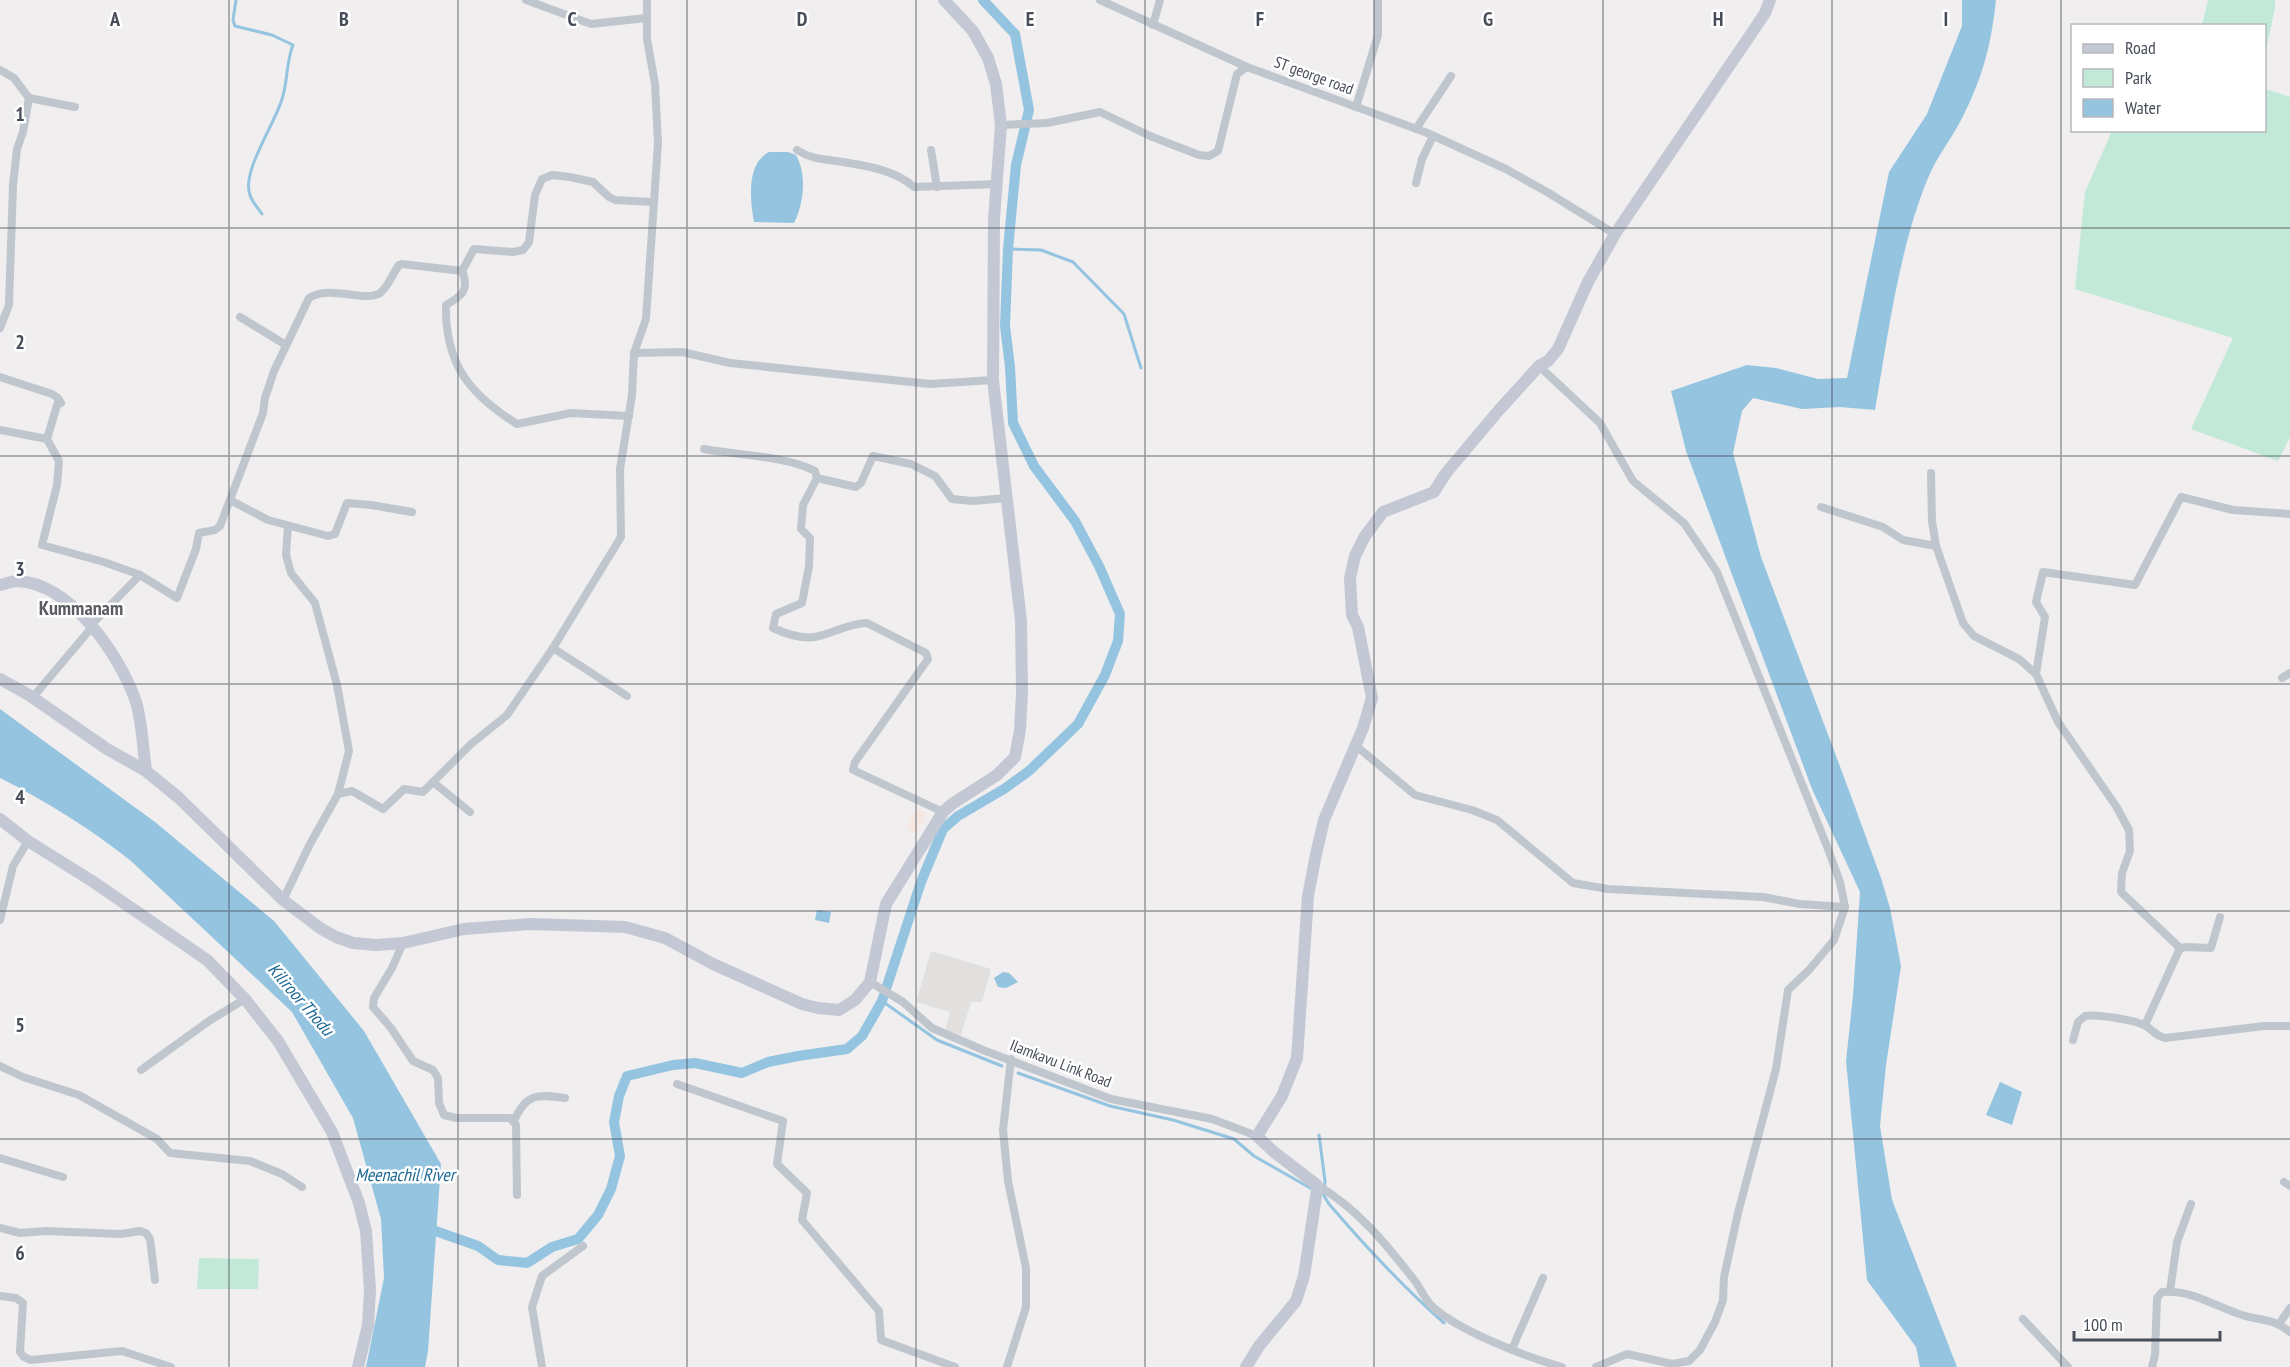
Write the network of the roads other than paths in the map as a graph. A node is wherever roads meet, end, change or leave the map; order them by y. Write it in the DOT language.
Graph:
graph roads {
  1 [pos="526,0"];
  2 [pos="647,0"];
  3 [pos="944,0"];
  4 [pos="1100,0"];
  5 [pos="1160,0"];
  6 [pos="1378,0"];
  7 [pos="1770,0"];
  8 [pos="646,18"];
  9 [pos="1154,25"];
  10 [pos="1247,67"];
  11 [pos="0,70"];
  12 [pos="1451,76"];
  13 [pos="29,98"];
  14 [pos="75,107"];
  15 [pos="1356,107"];
  16 [pos="1006,125"];
  17 [pos="1416,129"];
  18 [pos="1433,136"];
  19 [pos="797,150"];
  20 [pos="930,150"];
  21 [pos="1416,183"];
  22 [pos="998,184"];
  23 [pos="937,187"];
  24 [pos="653,202"];
  25 [pos="1615,234"];
  26 [pos="462,271"];
  27 [pos="240,317"];
  28 [pos="0,328"];
  29 [pos="286,345"];
  30 [pos="634,353"];
  31 [pos="1539,366"];
  32 [pos="0,377"];
  33 [pos="993,380"];
  34 [pos="629,416"];
  35 [pos="0,430"];
  36 [pos="47,439"];
  37 [pos="704,449"];
  38 [pos="1931,473"];
  39 [pos="817,478"];
  40 [pos="1006,498"];
  41 [pos="230,500"];
  42 [pos="1821,507"];
  43 [pos="412,512"];
  44 [pos="2290,514"];
  45 [pos="288,526"];
  46 [pos="1936,546"];
  47 [pos="140,575"];
  48 [pos="0,585"];
  49 [pos="93,625"];
  50 [pos="553,648"];
  51 [pos="2036,674"];
  52 [pos="0,679"];
  53 [pos="627,696"];
  54 [pos="33,698"];
  55 [pos="1355,744"];
  56 [pos="146,771"];
  57 [pos="433,782"];
  58 [pos="338,794"];
  59 [pos="470,812"];
  60 [pos="943,812"];
  61 [pos="0,819"];
  62 [pos="28,841"];
  63 [pos="284,900"];
  64 [pos="1845,907"];
  65 [pos="2220,917"];
  66 [pos="0,920"];
  67 [pos="404,943"];
  68 [pos="2180,948"];
  69 [pos="874,985"];
  70 [pos="245,999"];
  71 [pos="2145,1025"];
  72 [pos="2290,1026"];
  73 [pos="2073,1040"];
  74 [pos="1011,1059"];
  75 [pos="0,1066"];
  76 [pos="141,1070"];
  77 [pos="677,1084"];
  78 [pos="565,1098"];
  79 [pos="514,1121"];
  80 [pos="1257,1136"];
  81 [pos="0,1158"];
  82 [pos="63,1177"];
  83 [pos="302,1187"];
  84 [pos="1319,1190"];
  85 [pos="517,1195"];
  86 [pos="2191,1204"];
  87 [pos="0,1228"];
  88 [pos="583,1246"];
  89 [pos="1543,1278"];
  90 [pos="155,1280"];
  91 [pos="2170,1292"];
  92 [pos="0,1296"];
  93 [pos="2290,1308"];
  94 [pos="2023,1318"];
  95 [pos="2279,1324"];
  96 [pos="2290,1332"];
  97 [pos="1512,1349"];
  98 [pos="171,1367"];
  99 [pos="358,1367"];
  100 [pos="542,1367"];
  101 [pos="955,1367"];
  102 [pos="1007,1367"];
  103 [pos="1246,1367"];
  104 [pos="1562,1367"];
  105 [pos="1596,1367"];
  106 [pos="2068,1367"];
  107 [pos="2152,1367"];
  1 -- 8 [label="street"];
  2 -- 8 [label="street"];
  3 -- 16 [label="main road"];
  4 -- 9 [label="street"];
  5 -- 9 [label="street"];
  6 -- 15 [label="street"];
  7 -- 25 [label="main road"];
  8 -- 24 [label="street"];
  9 -- 10 [label="street"];
  10 -- 15 [label="street, ST george road"];
  10 -- 16 [label="street, ST george road"];
  11 -- 13 [label="street"];
  12 -- 17 [label="street"];
  13 -- 14 [label="street"];
  13 -- 28 [label="street"];
  15 -- 17 [label="street, ST george road"];
  16 -- 22 [label="main road"];
  17 -- 18 [label="street, ST george road"];
  18 -- 21 [label="street"];
  18 -- 25 [label="street, ST george road"];
  19 -- 23 [label="street"];
  20 -- 23 [label="street"];
  22 -- 23 [label="street"];
  22 -- 33 [label="main road"];
  24 -- 26 [label="street"];
  24 -- 30 [label="street"];
  25 -- 31 [label="main road"];
  26 -- 29 [label="street"];
  26 -- 34 [label="street"];
  27 -- 29 [label="street"];
  29 -- 41 [label="street"];
  30 -- 33 [label="street"];
  30 -- 34 [label="street"];
  31 -- 55 [label="main road"];
  31 -- 64 [label="street"];
  32 -- 36 [label="street"];
  33 -- 40 [label="main road"];
  34 -- 50 [label="street"];
  35 -- 36 [label="street"];
  36 -- 47 [label="street"];
  37 -- 39 [label="street"];
  38 -- 46 [label="street"];
  39 -- 40 [label="street"];
  39 -- 60 [label="street"];
  40 -- 60 [label="main road"];
  41 -- 45 [label="street"];
  41 -- 47 [label="street"];
  42 -- 46 [label="street"];
  43 -- 45 [label="street"];
  44 -- 51 [label="street"];
  45 -- 58 [label="street"];
  46 -- 51 [label="street"];
  47 -- 49 [label="street"];
  48 -- 49 [label="main road"];
  49 -- 54 [label="street"];
  49 -- 56 [label="main road"];
  50 -- 53 [label="street"];
  50 -- 57 [label="street"];
  51 -- 68 [label="street"];
  52 -- 54 [label="main road"];
  54 -- 56 [label="main road"];
  55 -- 64 [label="street"];
  55 -- 80 [label="main road"];
  56 -- 63 [label="main road"];
  57 -- 58 [label="street"];
  57 -- 59 [label="street"];
  58 -- 63 [label="street"];
  60 -- 69 [label="main road"];
  61 -- 62 [label="main road"];
  62 -- 66 [label="street"];
  62 -- 70 [label="main road"];
  63 -- 67 [label="main road"];
  64 -- 105 [label="street"];
  65 -- 68 [label="street"];
  67 -- 69 [label="main road"];
  67 -- 79 [label="street"];
  68 -- 71 [label="street"];
  69 -- 74 [label="street, Ilamkavu Link Road"];
  70 -- 76 [label="street"];
  70 -- 99 [label="main road"];
  71 -- 72 [label="street"];
  71 -- 73 [label="street"];
  74 -- 80 [label="street, Ilamkavu Link Road"];
  74 -- 102 [label="street"];
  75 -- 83 [label="street"];
  77 -- 101 [label="street"];
  78 -- 79 [label="street"];
  79 -- 85 [label="street"];
  80 -- 84 [label="main road"];
  81 -- 82 [label="street"];
  84 -- 97 [label="street"];
  84 -- 103 [label="main road"];
  86 -- 91 [label="street"];
  87 -- 90 [label="street"];
  88 -- 100 [label="street"];
  89 -- 97 [label="street"];
  91 -- 95 [label="street"];
  91 -- 107 [label="street"];
  92 -- 98 [label="street"];
  93 -- 95 [label="street"];
  94 -- 106 [label="street"];
  95 -- 96 [label="street"];
  97 -- 104 [label="street"];
}
